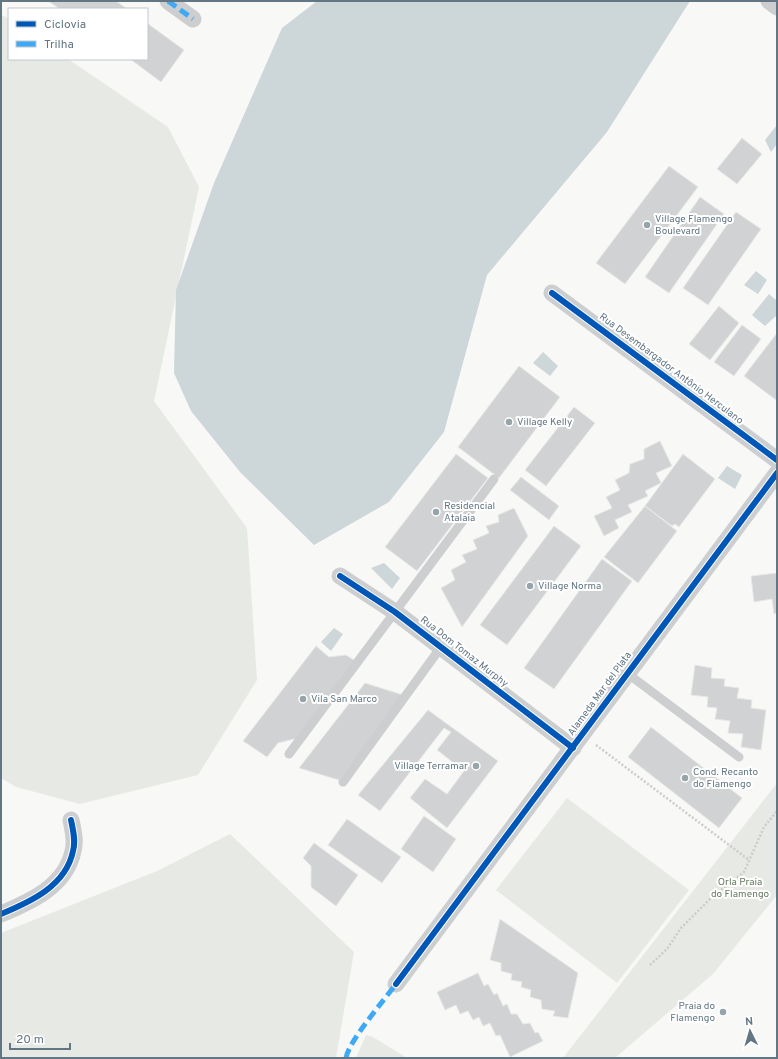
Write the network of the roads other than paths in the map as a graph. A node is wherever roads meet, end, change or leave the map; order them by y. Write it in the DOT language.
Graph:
graph roads {
  1 [pos="168,1"];
  2 [pos="769,1"];
  3 [pos="777,7"];
  4 [pos="193,19"];
  5 [pos="552,293"];
  6 [pos="777,460"];
  7 [pos="777,473"];
  8 [pos="494,479"];
  9 [pos="340,576"];
  10 [pos="395,612"];
  11 [pos="441,647"];
  12 [pos="628,674"];
  13 [pos="573,748"];
  14 [pos="289,754"];
  15 [pos="739,757"];
  16 [pos="343,782"];
  17 [pos="70,820"];
  18 [pos="1,914"];
  19 [pos="396,984"];
  1 -- 4 [label="street"];
  2 -- 3 [label="street"];
  5 -- 6 [label="street, Rua Desembargador Antônio Herculano"];
  7 -- 12 [label="street, Alameda Mar del Plata"];
  8 -- 10 [label="lane"];
  9 -- 10 [label="street, Rua Dom Tomaz Murphy"];
  10 -- 11 [label="street, Rua Dom Tomaz Murphy"];
  10 -- 14 [label="lane"];
  11 -- 13 [label="street, Rua Dom Tomaz Murphy"];
  11 -- 16 [label="lane"];
  12 -- 13 [label="street, Alameda Mar del Plata"];
  12 -- 15 [label="lane"];
  13 -- 19 [label="street, Alameda Mar del Plata"];
  17 -- 18 [label="street"];
}
